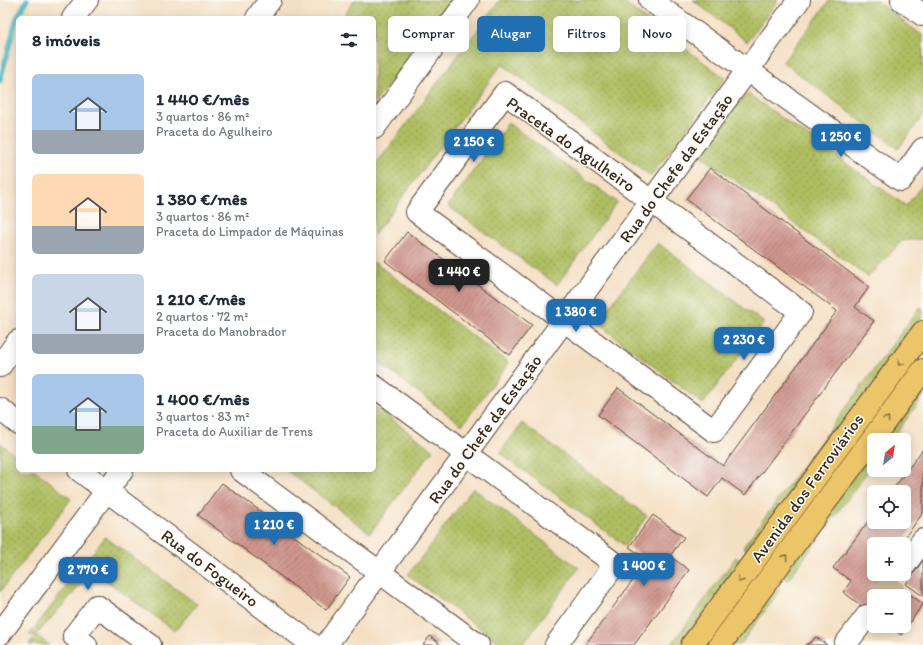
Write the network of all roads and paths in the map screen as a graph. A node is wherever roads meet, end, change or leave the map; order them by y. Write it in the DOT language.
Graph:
graph roads {
  1 [pos="87,0"];
  2 [pos="270,0"];
  3 [pos="468,0"];
  4 [pos="650,0"];
  5 [pos="799,0"];
  6 [pos="902,0"];
  7 [pos="923,15"];
  8 [pos="75,16"];
  9 [pos="258,16"];
  10 [pos="747,70"];
  11 [pos="376,125"];
  12 [pos="923,149"];
  13 [pos="652,201"];
  14 [pos="564,320"];
  15 [pos="923,332"];
  16 [pos="16,344"];
  17 [pos="0,366"];
  18 [pos="923,370"];
  19 [pos="376,387"];
  20 [pos="0,409"];
  21 [pos="16,421"];
  22 [pos="467,453"];
  23 [pos="81,472"];
  24 [pos="121,472"];
  25 [pos="244,472"];
  26 [pos="106,492"];
  27 [pos="923,540"];
  28 [pos="911,557"];
  29 [pos="379,573"];
  30 [pos="867,616"];
  31 [pos="0,634"];
  32 [pos="86,645"];
  33 [pos="150,645"];
  34 [pos="313,645"];
  35 [pos="326,645"];
  36 [pos="478,645"];
  37 [pos="556,645"];
  38 [pos="692,645"];
  39 [pos="720,645"];
  40 [pos="846,645"];
  1 -- 8 [label="street"];
  2 -- 9 [label="street"];
  3 -- 11 [label="street"];
  4 -- 10 [label="street"];
  5 -- 10 [label="street, Rua do Chefe da Estação"];
  6 -- 7 [label="street"];
  10 -- 12 [label="street"];
  10 -- 13 [label="street, Rua do Chefe da Estação"];
  13 -- 14 [label="street, Rua do Chefe da Estação"];
  13 -- 14 [label="street, Praceta do Agulheiro"];
  13 -- 14 [label="street"];
  14 -- 22 [label="street, Rua do Chefe da Estação"];
  15 -- 38 [label="main road, Avenida dos Ferroviários, one-way"];
  16 -- 17 [label="street"];
  39 -- 18 [label="main road, Avenida dos Ferroviários, one-way"];
  19 -- 22 [label="street"];
  20 -- 21 [label="street"];
  22 -- 29 [label="street, Rua do Chefe da Estação"];
  22 -- 37 [label="street"];
  23 -- 26 [label="street, Rua do Fogueiro"];
  24 -- 26 [label="street"];
  25 -- 29 [label="street"];
  26 -- 31 [label="street"];
  26 -- 34 [label="street, Rua do Fogueiro"];
  27 -- 28 [label="street"];
  29 -- 35 [label="street, Rua do Chefe da Estação"];
  29 -- 36 [label="street"];
  30 -- 40 [label="street"];
  32 -- 33 [label="street"];
}
